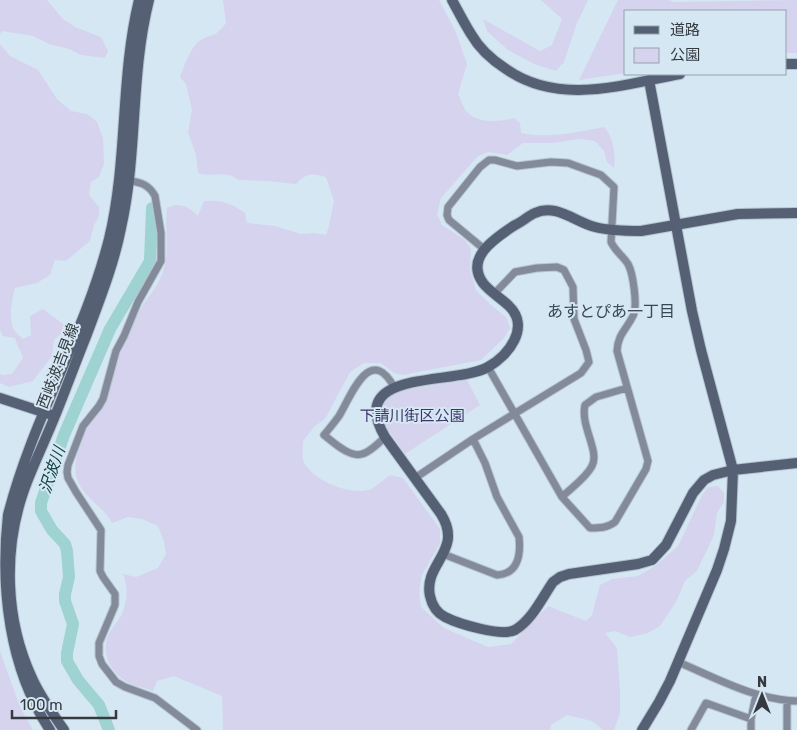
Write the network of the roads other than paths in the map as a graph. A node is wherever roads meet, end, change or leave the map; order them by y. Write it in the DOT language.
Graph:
graph roads {
  1 [pos="139,0"];
  2 [pos="149,0"];
  3 [pos="452,0"];
  4 [pos="675,75"];
  5 [pos="649,80"];
  6 [pos="130,181"];
  7 [pos="797,213"];
  8 [pos="676,225"];
  9 [pos="611,230"];
  10 [pos="484,249"];
  11 [pos="495,293"];
  12 [pos="488,367"];
  13 [pos="394,387"];
  14 [pos="628,388"];
  15 [pos="0,398"];
  16 [pos="44,412"];
  17 [pos="515,414"];
  18 [pos="55,416"];
  19 [pos="385,438"];
  20 [pos="473,439"];
  21 [pos="797,463"];
  22 [pos="733,470"];
  23 [pos="416,478"];
  24 [pos="562,496"];
  25 [pos="443,554"];
  26 [pos="678,662"];
  27 [pos="756,694"];
  28 [pos="787,701"];
  29 [pos="797,701"];
  30 [pos="751,719"];
  31 [pos="50,730"];
  32 [pos="64,730"];
  33 [pos="197,730"];
  34 [pos="642,730"];
  35 [pos="691,730"];
  36 [pos="751,730"];
  37 [pos="787,730"];
  1 -- 16 [label="street, 西岐波吉見線"];
  2 -- 6 [label="street, 西岐波吉見線"];
  3 -- 5 [label="street"];
  4 -- 5 [label="street"];
  5 -- 8 [label="street"];
  6 -- 18 [label="street, 西岐波吉見線"];
  6 -- 33 [label="street"];
  7 -- 8 [label="street"];
  8 -- 9 [label="street"];
  8 -- 22 [label="street"];
  9 -- 10 [label="street"];
  9 -- 10 [label="street"];
  9 -- 14 [label="street"];
  10 -- 11 [label="street"];
  11 -- 12 [label="street"];
  11 -- 17 [label="street"];
  12 -- 13 [label="street"];
  12 -- 17 [label="street"];
  13 -- 19 [label="street"];
  13 -- 19 [label="street"];
  14 -- 24 [label="street"];
  14 -- 24 [label="street"];
  15 -- 16 [label="street"];
  16 -- 18 [label="street"];
  16 -- 31 [label="street, 西岐波吉見線"];
  17 -- 20 [label="street"];
  17 -- 24 [label="street"];
  18 -- 32 [label="street, 西岐波吉見線"];
  19 -- 23 [label="street"];
  20 -- 23 [label="street"];
  20 -- 25 [label="street"];
  21 -- 22 [label="street"];
  22 -- 25 [label="street"];
  22 -- 26 [label="street"];
  23 -- 25 [label="street"];
  26 -- 27 [label="street"];
  26 -- 34 [label="street"];
  27 -- 28 [label="street"];
  27 -- 30 [label="street"];
  28 -- 29 [label="street"];
  28 -- 37 [label="street"];
  30 -- 35 [label="street"];
  30 -- 36 [label="street"];
}
